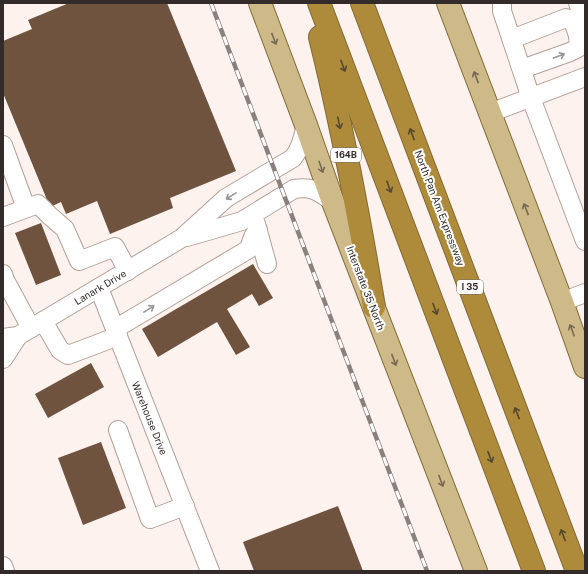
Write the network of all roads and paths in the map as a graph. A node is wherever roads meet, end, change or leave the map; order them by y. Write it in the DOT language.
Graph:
graph roads {
  1 [pos="260,3"];
  2 [pos="312,3"];
  3 [pos="319,3"];
  4 [pos="362,3"];
  5 [pos="448,3"];
  6 [pos="502,3"];
  7 [pos="578,3"];
  8 [pos="585,22"];
  9 [pos="512,39"];
  10 [pos="522,69"];
  11 [pos="585,77"];
  12 [pos="531,98"];
  13 [pos="490,114"];
  14 [pos="306,125"];
  15 [pos="3,145"];
  16 [pos="254,182"];
  17 [pos="333,202"];
  18 [pos="26,208"];
  19 [pos="3,217"];
  20 [pos="260,217"];
  21 [pos="182,238"];
  22 [pos="585,241"];
  23 [pos="267,264"];
  24 [pos="128,271"];
  25 [pos="3,274"];
  26 [pos="99,288"];
  27 [pos="585,293"];
  28 [pos="562,302"];
  29 [pos="374,308"];
  30 [pos="24,331"];
  31 [pos="117,332"];
  32 [pos="3,359"];
  33 [pos="585,367"];
  34 [pos="118,430"];
  35 [pos="185,506"];
  36 [pos="3,566"];
  37 [pos="5,571"];
  38 [pos="210,571"];
  39 [pos="476,571"];
  40 [pos="534,571"];
  41 [pos="577,571"];
  1 -- 14 [label="main road, Interstate 35 North, one-way"];
  2 -- 29 [label="highway, 164B, one-way"];
  3 -- 40 [label="highway, one-way"];
  41 -- 4 [label="highway, North Pan Am Expressway / I 35, one-way"];
  13 -- 5 [label="main road, one-way"];
  6 -- 9 [label="street"];
  7 -- 8 [label="street"];
  9 -- 10 [label="street"];
  10 -- 9 [label="street, one-way"];
  10 -- 12 [label="street"];
  11 -- 12 [label="street"];
  12 -- 13 [label="street"];
  12 -- 22 [label="street"];
  28 -- 13 [label="main road, one-way"];
  14 -- 16 [label="street, Lanark Drive"];
  14 -- 17 [label="main road, Interstate 35 North, one-way"];
  15 -- 18 [label="street"];
  16 -- 20 [label="street"];
  16 -- 21 [label="street, Lanark Drive, one-way"];
  17 -- 20 [label="street, Lanark Drive"];
  17 -- 29 [label="main road, Interstate 35 North"];
  18 -- 19 [label="street"];
  18 -- 24 [label="street"];
  20 -- 21 [label="street, Lanark Drive"];
  20 -- 23 [label="street"];
  31 -- 20 [label="street, one-way"];
  21 -- 24 [label="street, Lanark Drive"];
  24 -- 26 [label="street, Lanark Drive"];
  25 -- 30 [label="street"];
  26 -- 30 [label="street, Lanark Drive"];
  26 -- 31 [label="street, Warehouse Drive"];
  27 -- 28 [label="street"];
  33 -- 28 [label="main road, one-way"];
  29 -- 39 [label="main road, Interstate 35 North, one-way"];
  30 -- 31 [label="street"];
  30 -- 32 [label="street, Lanark Drive"];
  31 -- 35 [label="street, Warehouse Drive"];
  34 -- 35 [label="street"];
  35 -- 38 [label="street, Warehouse Drive"];
  36 -- 37 [label="street"];
}
